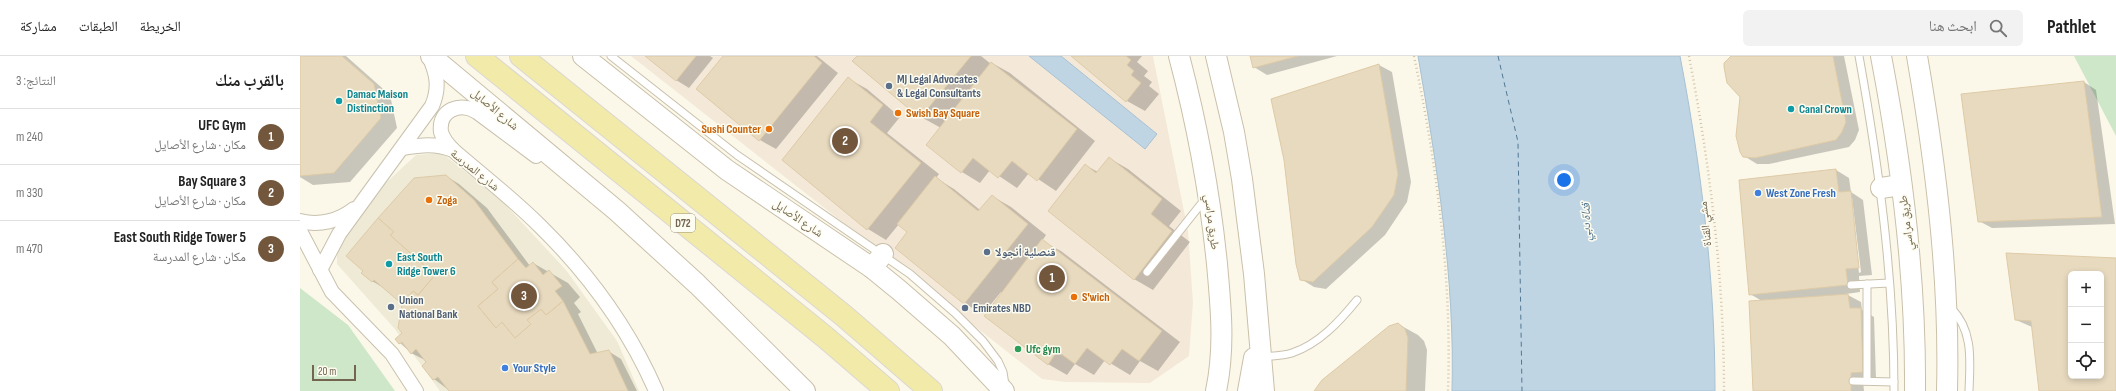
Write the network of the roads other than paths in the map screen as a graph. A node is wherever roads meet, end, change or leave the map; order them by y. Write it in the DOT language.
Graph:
graph roads {
  1 [pos="430,56"];
  2 [pos="477,56"];
  3 [pos="521,56"];
  4 [pos="583,56"];
  5 [pos="612,56"];
  6 [pos="1179,56"];
  7 [pos="1216,56"];
  8 [pos="1859,56"];
  9 [pos="1881,56"];
  10 [pos="1917,56"];
  11 [pos="402,148"];
  12 [pos="453,150"];
  13 [pos="576,176"];
  14 [pos="1901,185"];
  15 [pos="1881,188"];
  16 [pos="1208,195"];
  17 [pos="358,206"];
  18 [pos="300,221"];
  19 [pos="300,231"];
  20 [pos="877,261"];
  21 [pos="320,270"];
  22 [pos="1147,272"];
  23 [pos="1890,283"];
  24 [pos="1867,284"];
  25 [pos="1851,285"];
  26 [pos="1357,300"];
  27 [pos="1945,303"];
  28 [pos="1256,322"];
  29 [pos="1261,357"];
  30 [pos="1853,381"];
  31 [pos="1867,381"];
  32 [pos="1894,382"];
  33 [pos="416,391"];
  34 [pos="656,391"];
  35 [pos="805,391"];
  36 [pos="888,391"];
  37 [pos="931,391"];
  38 [pos="1005,391"];
  39 [pos="1216,391"];
  40 [pos="1248,391"];
  41 [pos="1264,391"];
  42 [pos="1894,391"];
  43 [pos="1915,391"];
  44 [pos="1947,391"];
  45 [pos="1969,391"];
  1 -- 11 [label="street"];
  1 -- 13 [label="street, شارع الأصايل"];
  2 -- 36 [label="main road, D72"];
  3 -- 37 [label="main road, D72"];
  4 -- 20 [label="street, شارع الأصايل"];
  5 -- 20 [label="lane"];
  6 -- 16 [label="street, طريق مراسي"];
  7 -- 28 [label="street"];
  8 -- 15 [label="lane"];
  9 -- 14 [label="street, طريق مراسي"];
  10 -- 27 [label="street"];
  11 -- 12 [label="street, شارع المدرسة"];
  11 -- 17 [label="street"];
  12 -- 13 [label="street"];
  12 -- 34 [label="street, شارع المدرسة"];
  13 -- 35 [label="street, شارع الأصايل"];
  14 -- 15 [label="street"];
  14 -- 43 [label="street, طريق مراسي"];
  15 -- 23 [label="lane"];
  16 -- 22 [label="lane"];
  16 -- 39 [label="street, طريق مراسي"];
  17 -- 18 [label="street"];
  17 -- 21 [label="street"];
  19 -- 21 [label="street"];
  20 -- 38 [label="street, شارع الأصايل"];
  21 -- 33 [label="street"];
  23 -- 24 [label="lane"];
  23 -- 32 [label="lane"];
  24 -- 25 [label="lane"];
  24 -- 31 [label="lane"];
  26 -- 29 [label="lane"];
  27 -- 44 [label="street"];
  27 -- 45 [label="lane"];
  28 -- 29 [label="street"];
  28 -- 40 [label="street"];
  29 -- 41 [label="street"];
  30 -- 31 [label="lane"];
  31 -- 32 [label="lane"];
  32 -- 42 [label="lane"];
}
